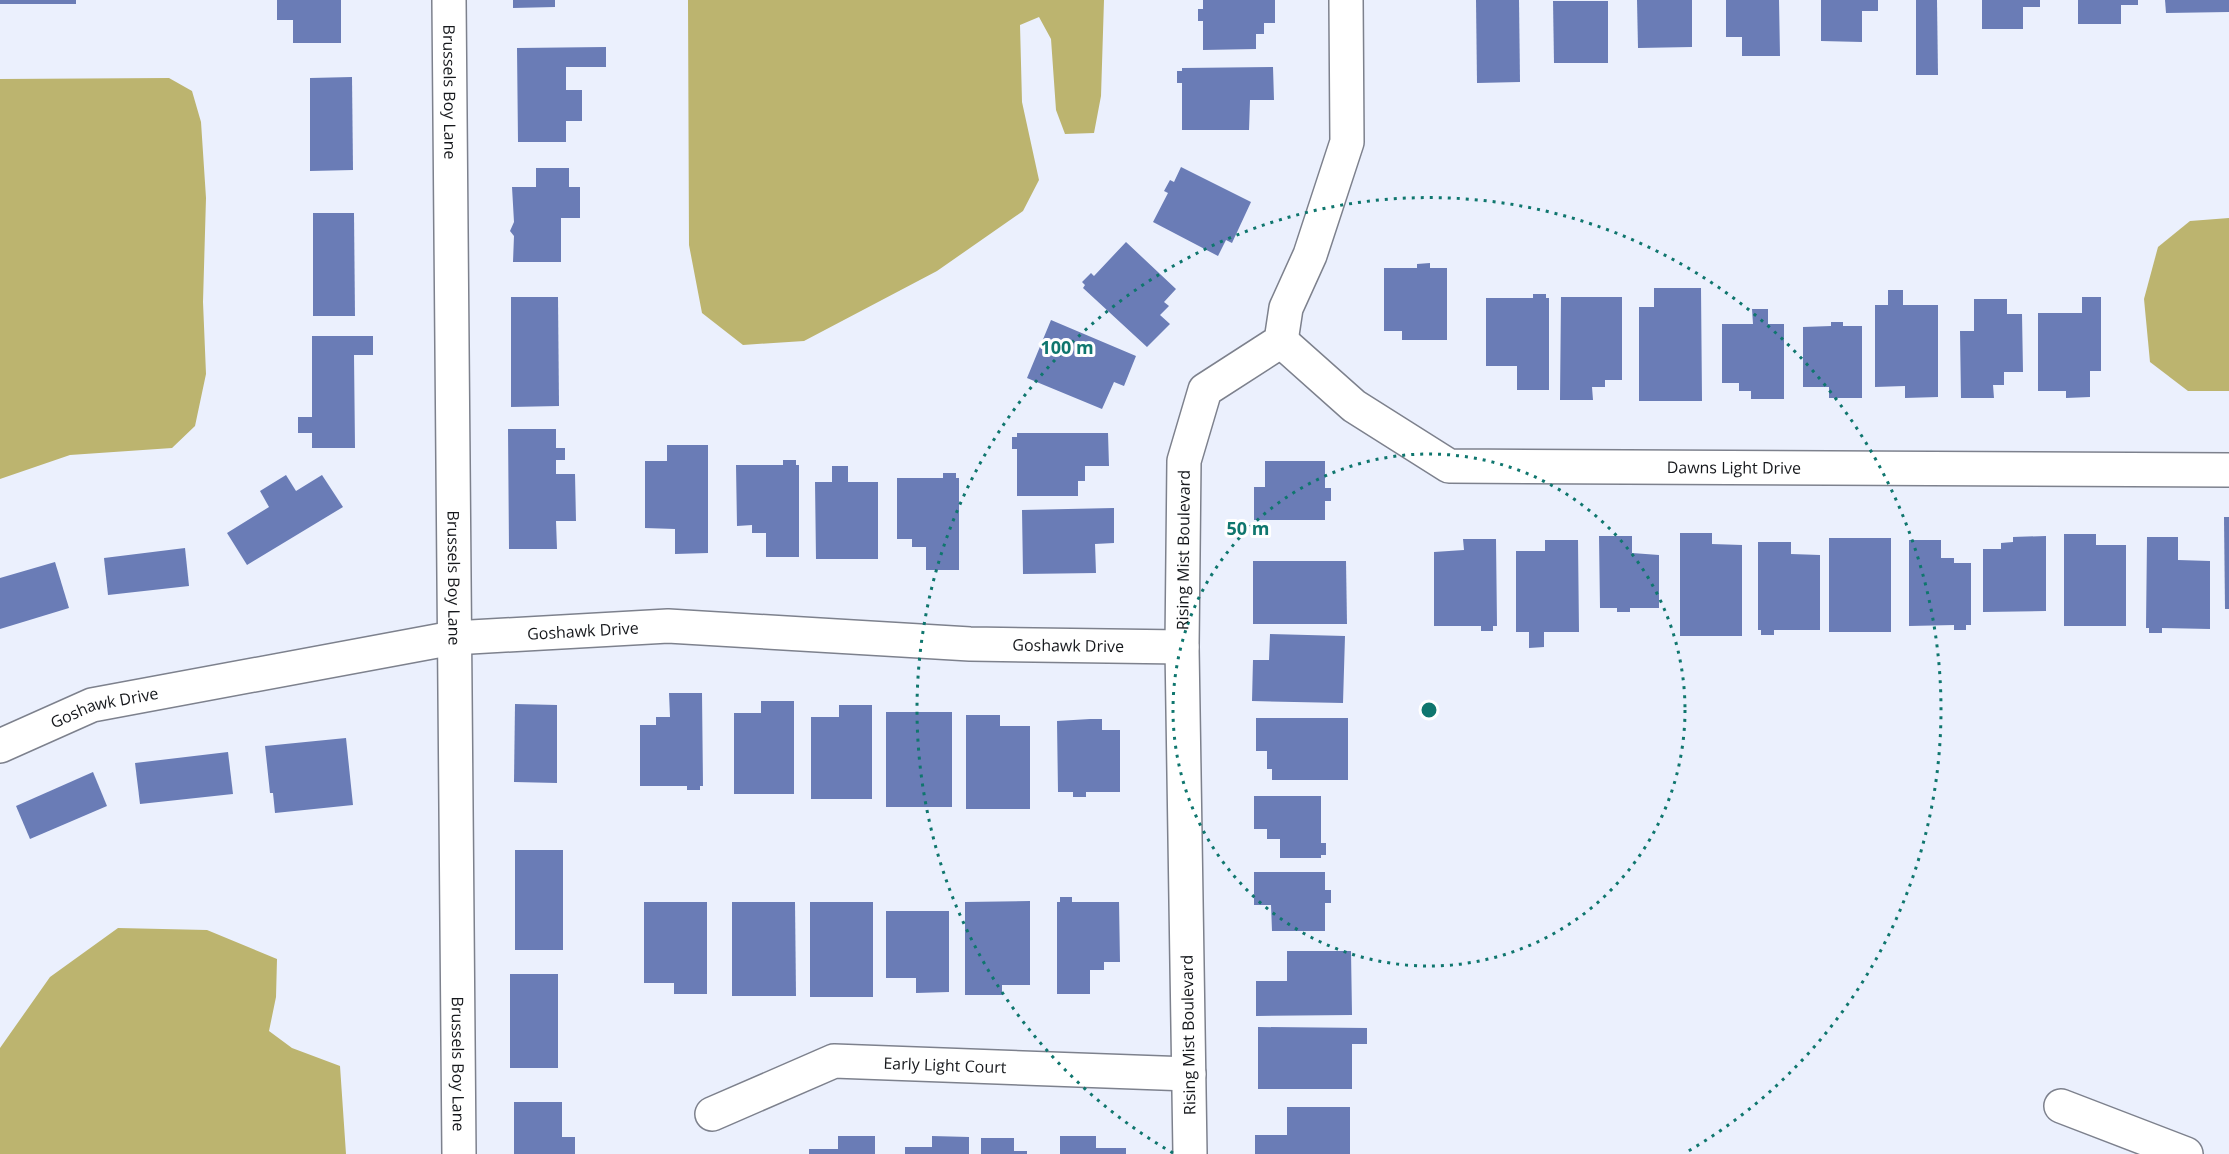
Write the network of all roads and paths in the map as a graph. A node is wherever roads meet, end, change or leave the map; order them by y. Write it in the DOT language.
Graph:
graph roads {
  1 [pos="449,0"];
  2 [pos="1346,0"];
  3 [pos="1281,341"];
  4 [pos="2229,470"];
  5 [pos="453,638"];
  6 [pos="1182,647"];
  7 [pos="0,746"];
  8 [pos="1189,1074"];
  9 [pos="2061,1106"];
  10 [pos="712,1114"];
  11 [pos="459,1154"];
  12 [pos="1190,1154"];
  13 [pos="2186,1154"];
  1 -- 5 [label="street, Brussels Boy Lane"];
  2 -- 3 [label="street"];
  3 -- 4 [label="street, Dawns Light Drive"];
  3 -- 6 [label="street, Rising Mist Boulevard"];
  5 -- 6 [label="street, Goshawk Drive"];
  5 -- 7 [label="street, Goshawk Drive"];
  5 -- 11 [label="street, Brussels Boy Lane"];
  6 -- 8 [label="street, Rising Mist Boulevard"];
  8 -- 10 [label="street, Early Light Court"];
  8 -- 12 [label="street, Rising Mist Boulevard"];
  9 -- 13 [label="street"];
}
